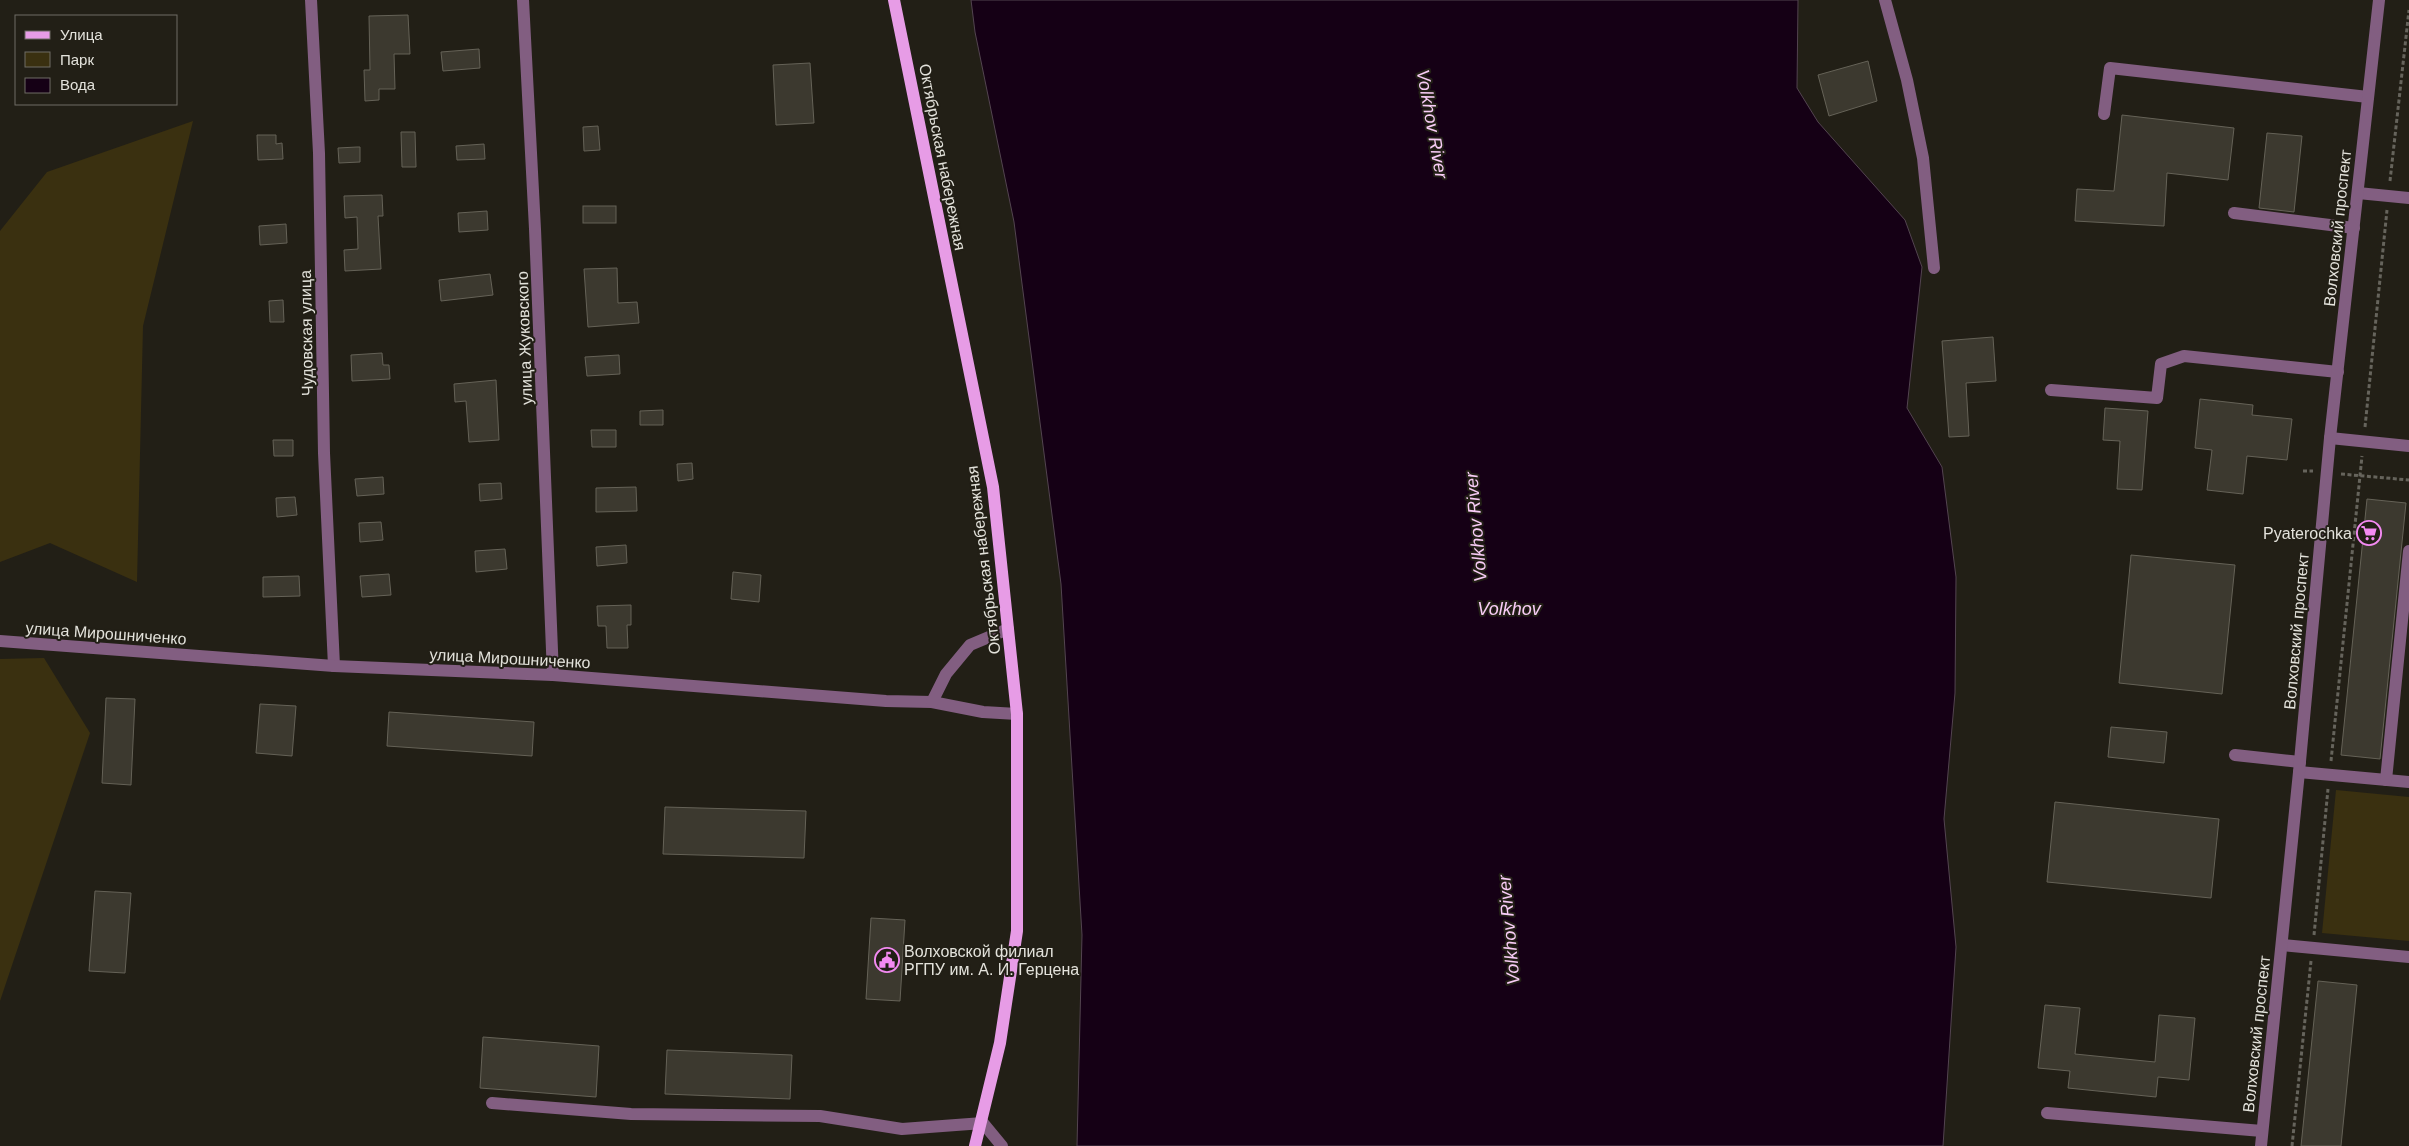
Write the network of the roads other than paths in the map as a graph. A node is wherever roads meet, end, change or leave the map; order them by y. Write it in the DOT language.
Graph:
graph roads {
  1 [pos="311,0"];
  2 [pos="523,0"];
  3 [pos="894,0"];
  4 [pos="1886,0"];
  5 [pos="2379,0"];
  6 [pos="2368,97"];
  7 [pos="2104,114"];
  8 [pos="2358,193"];
  9 [pos="2409,198"];
  10 [pos="2234,213"];
  11 [pos="2354,228"];
  12 [pos="1934,268"];
  13 [pos="2338,372"];
  14 [pos="2051,390"];
  15 [pos="2330,438"];
  16 [pos="2409,446"];
  17 [pos="2409,551"];
  18 [pos="1008,629"];
  19 [pos="0,641"];
  20 [pos="334,666"];
  21 [pos="553,675"];
  22 [pos="932,702"];
  23 [pos="1016,714"];
  24 [pos="2235,755"];
  25 [pos="2300,767"];
  26 [pos="2386,780"];
  27 [pos="2409,782"];
  28 [pos="2282,945"];
  29 [pos="2409,957"];
  30 [pos="492,1103"];
  31 [pos="2047,1113"];
  32 [pos="983,1123"];
  33 [pos="2262,1131"];
  34 [pos="976,1146"];
  35 [pos="1002,1146"];
  36 [pos="2261,1146"];
  1 -- 20 [label="street, Чудовская улица"];
  2 -- 21 [label="street, улица Жуковского"];
  3 -- 18 [label="main road, Октябрьская набережная"];
  4 -- 12 [label="street"];
  5 -- 6 [label="street, Волховский проспект"];
  6 -- 7 [label="street"];
  6 -- 8 [label="street, Волховский проспект"];
  8 -- 9 [label="street"];
  8 -- 11 [label="street, Волховский проспект"];
  10 -- 11 [label="street"];
  11 -- 13 [label="street, Волховский проспект"];
  13 -- 14 [label="street"];
  13 -- 15 [label="street, Волховский проспект"];
  15 -- 16 [label="street"];
  15 -- 25 [label="street, Волховский проспект"];
  17 -- 26 [label="street"];
  18 -- 22 [label="street"];
  18 -- 23 [label="main road, Октябрьская набережная"];
  19 -- 20 [label="street, улица Мирошниченко"];
  20 -- 21 [label="street, улица Мирошниченко"];
  21 -- 22 [label="street, улица Мирошниченко"];
  22 -- 23 [label="street, улица Мирошниченко"];
  23 -- 32 [label="main road, Октябрьская набережная"];
  24 -- 25 [label="street"];
  25 -- 26 [label="street"];
  25 -- 28 [label="street, Волховский проспект"];
  26 -- 27 [label="street"];
  28 -- 29 [label="street"];
  28 -- 33 [label="street, Волховский проспект"];
  30 -- 32 [label="street"];
  31 -- 33 [label="street"];
  32 -- 34 [label="main road, Октябрьская набережная"];
  32 -- 35 [label="street"];
  33 -- 36 [label="street, Волховский проспект"];
}
